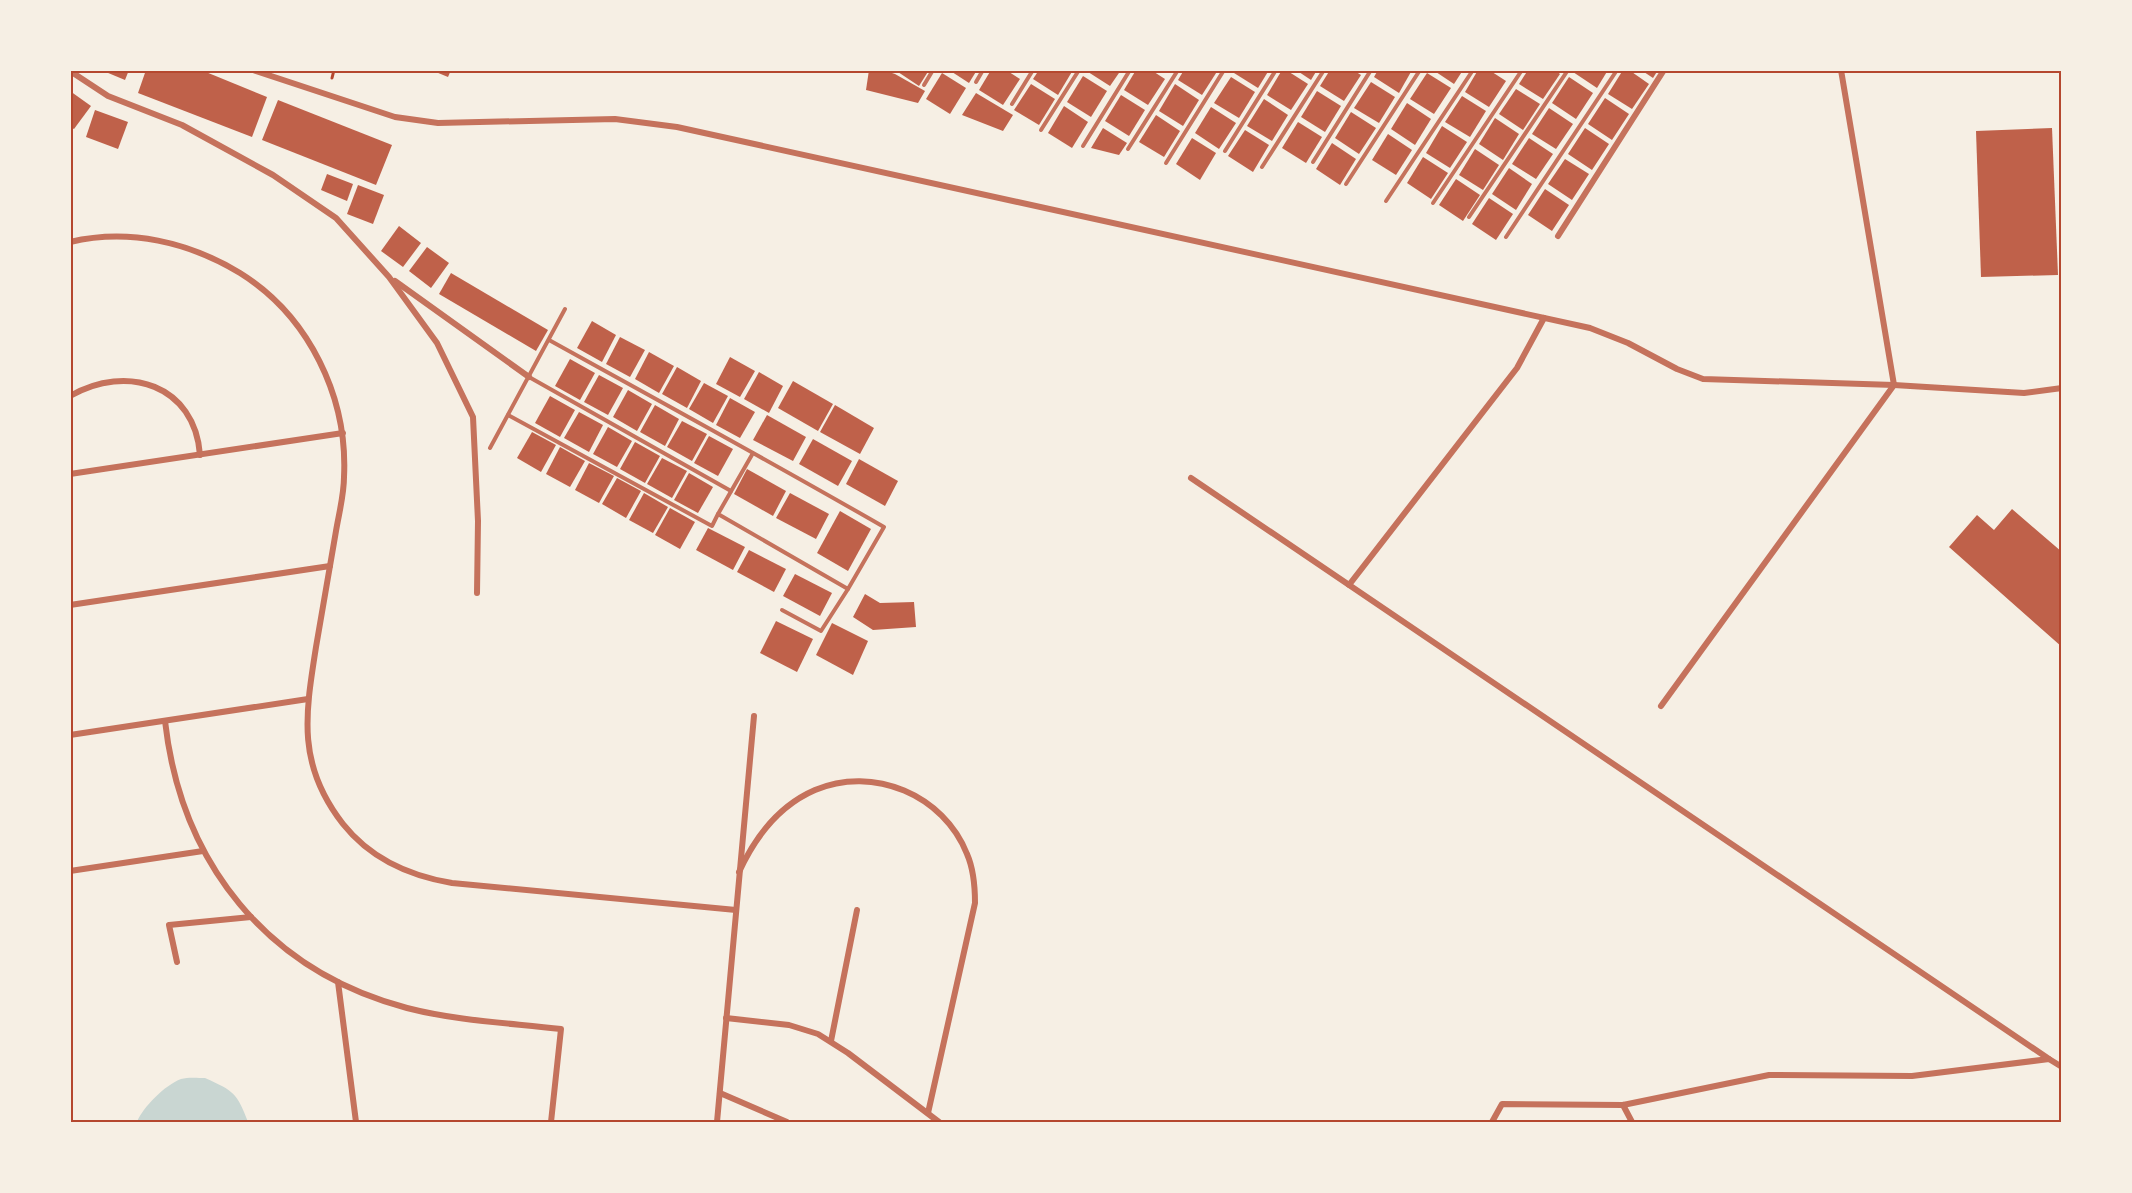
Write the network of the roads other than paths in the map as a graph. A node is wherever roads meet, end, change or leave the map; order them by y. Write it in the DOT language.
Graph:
graph roads {
  1 [pos="253,70"];
  2 [pos="933,70"];
  3 [pos="983,70"];
  4 [pos="1033,70"];
  5 [pos="1079,70"];
  6 [pos="1130,70"];
  7 [pos="1178,70"];
  8 [pos="1224,70"];
  9 [pos="1276,70"];
  10 [pos="1324,70"];
  11 [pos="1371,70"];
  12 [pos="1420,70"];
  13 [pos="1473,70"];
  14 [pos="1522,70"];
  15 [pos="1568,70"];
  16 [pos="1617,70"];
  17 [pos="1664,70"];
  18 [pos="1841,70"];
  19 [pos="70,71"];
  20 [pos="976,82"];
  21 [pos="924,85"];
  22 [pos="1012,104"];
  23 [pos="1041,130"];
  24 [pos="1083,146"];
  25 [pos="1128,149"];
  26 [pos="1225,151"];
  27 [pos="1313,162"];
  28 [pos="1166,163"];
  29 [pos="1262,167"];
  30 [pos="1346,184"];
  31 [pos="1386,201"];
  32 [pos="1433,203"];
  33 [pos="1469,218"];
  34 [pos="1558,236"];
  35 [pos="1506,237"];
  36 [pos="70,242"];
  37 [pos="389,278"];
  38 [pos="565,309"];
  39 [pos="1544,318"];
  40 [pos="549,340"];
  41 [pos="530,377"];
  42 [pos="1894,385"];
  43 [pos="2061,388"];
  44 [pos="70,396"];
  45 [pos="508,415"];
  46 [pos="343,433"];
  47 [pos="490,448"];
  48 [pos="753,453"];
  49 [pos="200,455"];
  50 [pos="70,474"];
  51 [pos="1191,478"];
  52 [pos="731,491"];
  53 [pos="718,514"];
  54 [pos="330,566"];
  55 [pos="1349,585"];
  56 [pos="848,589"];
  57 [pos="477,593"];
  58 [pos="70,605"];
  59 [pos="782,610"];
  60 [pos="308,699"];
  61 [pos="1661,706"];
  62 [pos="754,716"];
  63 [pos="165,721"];
  64 [pos="70,735"];
  65 [pos="203,851"];
  66 [pos="70,871"];
  67 [pos="740,872"];
  68 [pos="736,910"];
  69 [pos="857,910"];
  70 [pos="251,917"];
  71 [pos="177,962"];
  72 [pos="338,982"];
  73 [pos="726,1018"];
  74 [pos="831,1041"];
  75 [pos="2049,1059"];
  76 [pos="2061,1067"];
  77 [pos="720,1093"];
  78 [pos="1623,1105"];
  79 [pos="928,1113"];
  80 [pos="356,1122"];
  81 [pos="551,1122"];
  82 [pos="717,1122"];
  83 [pos="787,1122"];
  84 [pos="939,1122"];
  85 [pos="1492,1122"];
  86 [pos="1632,1122"];
  1 -- 39 [label="street"];
  2 -- 21 [label="lane"];
  3 -- 20 [label="lane"];
  4 -- 22 [label="lane"];
  5 -- 23 [label="lane"];
  6 -- 24 [label="lane"];
  7 -- 25 [label="lane"];
  8 -- 28 [label="lane"];
  9 -- 26 [label="lane"];
  10 -- 29 [label="lane"];
  11 -- 27 [label="lane"];
  12 -- 30 [label="lane"];
  13 -- 31 [label="lane"];
  14 -- 32 [label="lane"];
  15 -- 33 [label="lane"];
  16 -- 35 [label="lane"];
  17 -- 34 [label="street"];
  18 -- 42 [label="street"];
  19 -- 37 [label="street"];
  36 -- 46 [label="street"];
  37 -- 41 [label="street"];
  37 -- 57 [label="street"];
  38 -- 40 [label="lane"];
  39 -- 42 [label="street"];
  39 -- 55 [label="street"];
  40 -- 41 [label="lane"];
  40 -- 48 [label="lane"];
  41 -- 45 [label="lane"];
  41 -- 52 [label="lane"];
  42 -- 43 [label="street"];
  42 -- 61 [label="street"];
  44 -- 49 [label="street"];
  45 -- 47 [label="lane"];
  45 -- 53 [label="lane"];
  46 -- 49 [label="street"];
  46 -- 54 [label="street"];
  48 -- 52 [label="lane"];
  48 -- 56 [label="lane"];
  49 -- 50 [label="street"];
  51 -- 55 [label="street"];
  52 -- 53 [label="lane"];
  53 -- 56 [label="lane"];
  54 -- 58 [label="street"];
  54 -- 60 [label="street"];
  55 -- 75 [label="street"];
  56 -- 59 [label="lane"];
  60 -- 63 [label="street"];
  60 -- 68 [label="street"];
  62 -- 67 [label="street"];
  63 -- 64 [label="street"];
  63 -- 65 [label="street"];
  65 -- 66 [label="street"];
  65 -- 70 [label="street"];
  67 -- 68 [label="street"];
  67 -- 79 [label="street"];
  68 -- 73 [label="street"];
  69 -- 74 [label="street"];
  70 -- 71 [label="street"];
  70 -- 72 [label="street"];
  72 -- 80 [label="street"];
  72 -- 81 [label="street"];
  73 -- 74 [label="street"];
  73 -- 77 [label="street"];
  74 -- 79 [label="street"];
  75 -- 76 [label="street"];
  75 -- 78 [label="street"];
  77 -- 82 [label="street"];
  77 -- 83 [label="street"];
  78 -- 85 [label="street"];
  78 -- 86 [label="street"];
  79 -- 84 [label="street"];
}
